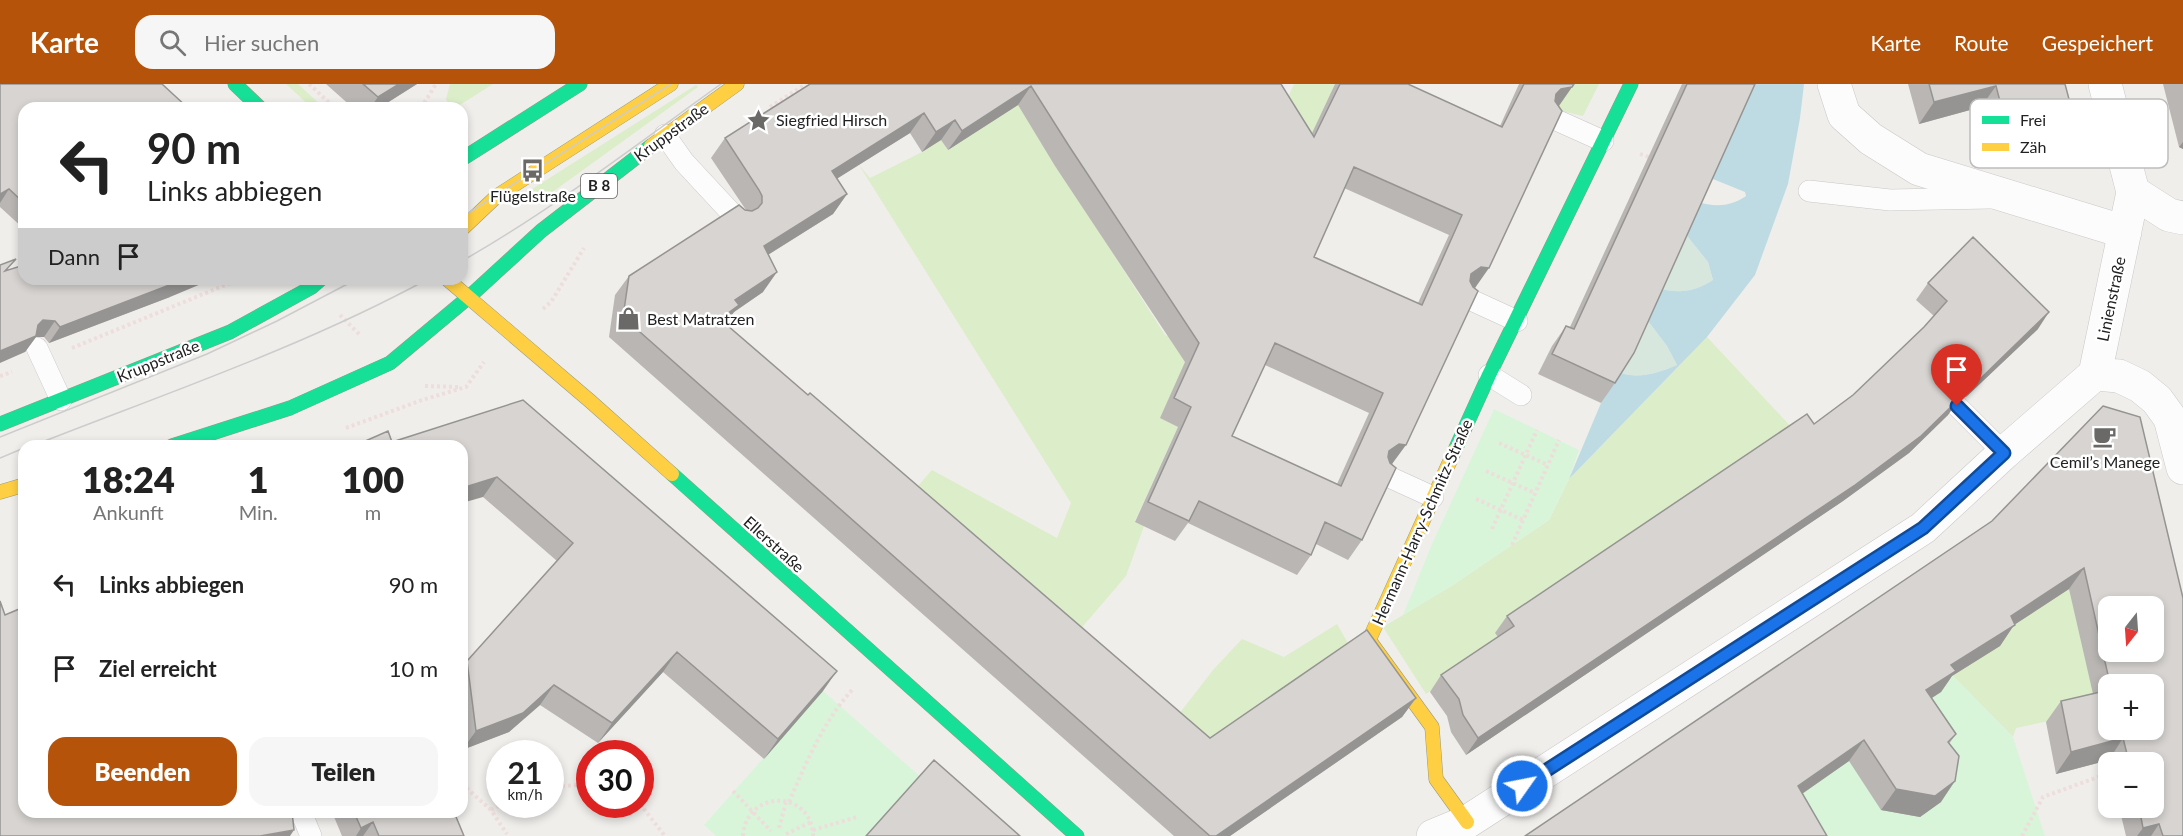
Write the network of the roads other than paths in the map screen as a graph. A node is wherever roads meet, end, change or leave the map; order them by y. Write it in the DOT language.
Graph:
graph roads {
  1 [pos="235,84"];
  2 [pos="580,84"];
  3 [pos="671,84"];
  4 [pos="736,84"];
  5 [pos="1632,84"];
  6 [pos="1834,84"];
  7 [pos="2105,84"];
  8 [pos="2109,99"];
  9 [pos="254,102"];
  10 [pos="1554,119"];
  11 [pos="665,135"];
  12 [pos="1603,141"];
  13 [pos="468,155"];
  14 [pos="2127,168"];
  15 [pos="1809,191"];
  16 [pos="2133,192"];
  17 [pos="497,196"];
  18 [pos="2008,198"];
  19 [pos="468,213"];
  20 [pos="736,218"];
  21 [pos="2183,218"];
  22 [pos="468,223"];
  23 [pos="2125,232"];
  24 [pos="313,285"];
  25 [pos="454,285"];
  26 [pos="465,285"];
  27 [pos="469,297"];
  28 [pos="1469,299"];
  29 [pos="1517,321"];
  30 [pos="40,354"];
  31 [pos="2095,374"];
  32 [pos="1489,375"];
  33 [pos="1521,395"];
  34 [pos="61,400"];
  35 [pos="1957,406"];
  36 [pos="0,424"];
  37 [pos="191,440"];
  38 [pos="2004,453"];
  39 [pos="2183,468"];
  40 [pos="1387,476"];
  41 [pos="18,487"];
  42 [pos="1436,489"];
  43 [pos="0,492"];
  44 [pos="304,818"];
  45 [pos="1467,822"];
  46 [pos="311,836"];
  47 [pos="1077,836"];
  48 [pos="1433,836"];
  1 -- 9 [label="street"];
  2 -- 13 [label="street"];
  3 -- 17 [label="street"];
  4 -- 11 [label="street, Kruppstraße / B 8"];
  5 -- 12 [label="street, Hermann-Harry-Schmitz-Straße"];
  6 -- 18 [label="street"];
  7 -- 8 [label="street, Linienstraße"];
  10 -- 12 [label="lane"];
  11 -- 20 [label="lane"];
  11 -- 27 [label="street, Kruppstraße / B 8"];
  12 -- 29 [label="street, Hermann-Harry-Schmitz-Straße"];
  14 -- 16 [label="street, Linienstraße"];
  15 -- 18 [label="lane"];
  16 -- 21 [label="street"];
  16 -- 23 [label="street, Linienstraße"];
  17 -- 19 [label="lane"];
  17 -- 22 [label="street"];
  18 -- 23 [label="street"];
  23 -- 31 [label="street, Linienstraße"];
  24 -- 34 [label="street, Kruppstraße"];
  25 -- 27 [label="street, Ellerstraße"];
  26 -- 27 [label="street"];
  27 -- 37 [label="street, Kruppstraße / B 8"];
  27 -- 47 [label="street, Ellerstraße"];
  28 -- 29 [label="lane"];
  29 -- 32 [label="street, Hermann-Harry-Schmitz-Straße"];
  30 -- 34 [label="lane"];
  31 -- 38 [label="street"];
  31 -- 39 [label="street"];
  32 -- 33 [label="lane"];
  32 -- 42 [label="street, Hermann-Harry-Schmitz-Straße"];
  34 -- 36 [label="street, Kruppstraße"];
  35 -- 38 [label="lane"];
  38 -- 45 [label="street"];
  40 -- 42 [label="lane"];
  41 -- 43 [label="street"];
  42 -- 45 [label="street, Hermann-Harry-Schmitz-Straße"];
  44 -- 46 [label="lane"];
  45 -- 48 [label="street"];
}
